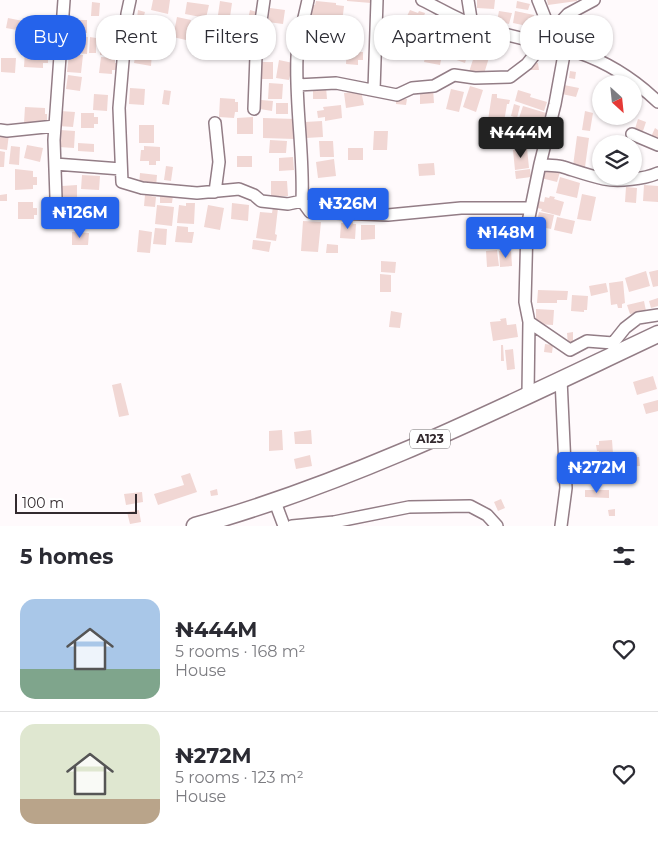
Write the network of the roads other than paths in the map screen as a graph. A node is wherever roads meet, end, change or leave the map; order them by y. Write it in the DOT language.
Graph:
graph roads {
  1 [pos="64,0"];
  2 [pos="130,0"];
  3 [pos="264,0"];
  4 [pos="308,0"];
  5 [pos="377,0"];
  6 [pos="422,0"];
  7 [pos="468,0"];
  8 [pos="538,0"];
  9 [pos="594,0"];
  10 [pos="453,15"];
  11 [pos="467,15"];
  12 [pos="544,15"];
  13 [pos="567,15"];
  14 [pos="530,60"];
  15 [pos="562,60"];
  16 [pos="593,60"];
  17 [pos="298,85"];
  18 [pos="374,90"];
  19 [pos="658,102"];
  20 [pos="254,109"];
  21 [pos="215,123"];
  22 [pos="55,126"];
  23 [pos="0,130"];
  24 [pos="632,134"];
  25 [pos="658,145"];
  26 [pos="55,164"];
  27 [pos="540,164"];
  28 [pos="121,169"];
  29 [pos="658,173"];
  30 [pos="215,192"];
  31 [pos="56,198"];
  32 [pos="302,201"];
  33 [pos="530,208"];
  34 [pos="658,314"];
  35 [pos="529,322"];
  36 [pos="658,334"];
  37 [pos="614,349"];
  38 [pos="561,379"];
  39 [pos="528,394"];
  40 [pos="275,502"];
  41 [pos="195,526"];
  42 [pos="284,526"];
  43 [pos="292,526"];
  44 [pos="497,526"];
  45 [pos="561,526"];
  1 -- 22 [label="street"];
  2 -- 28 [label="street"];
  3 -- 20 [label="street"];
  4 -- 17 [label="street"];
  5 -- 18 [label="street"];
  6 -- 10 [label="street"];
  7 -- 11 [label="street"];
  8 -- 12 [label="street"];
  9 -- 13 [label="street"];
  14 -- 18 [label="street"];
  15 -- 27 [label="street"];
  16 -- 19 [label="street"];
  17 -- 18 [label="street"];
  17 -- 32 [label="street"];
  21 -- 30 [label="street"];
  22 -- 23 [label="street"];
  22 -- 26 [label="street"];
  24 -- 25 [label="street"];
  26 -- 28 [label="street"];
  26 -- 31 [label="street"];
  27 -- 29 [label="street"];
  27 -- 33 [label="street"];
  28 -- 30 [label="street"];
  30 -- 32 [label="street"];
  32 -- 33 [label="street"];
  33 -- 35 [label="street"];
  34 -- 37 [label="street"];
  35 -- 37 [label="street"];
  35 -- 39 [label="street"];
  36 -- 37 [label="highway, A123"];
  37 -- 38 [label="highway, A123"];
  38 -- 39 [label="highway, A123"];
  38 -- 45 [label="street"];
  39 -- 40 [label="highway, A123"];
  40 -- 41 [label="highway, A123"];
  40 -- 42 [label="street"];
  43 -- 44 [label="street"];
}
